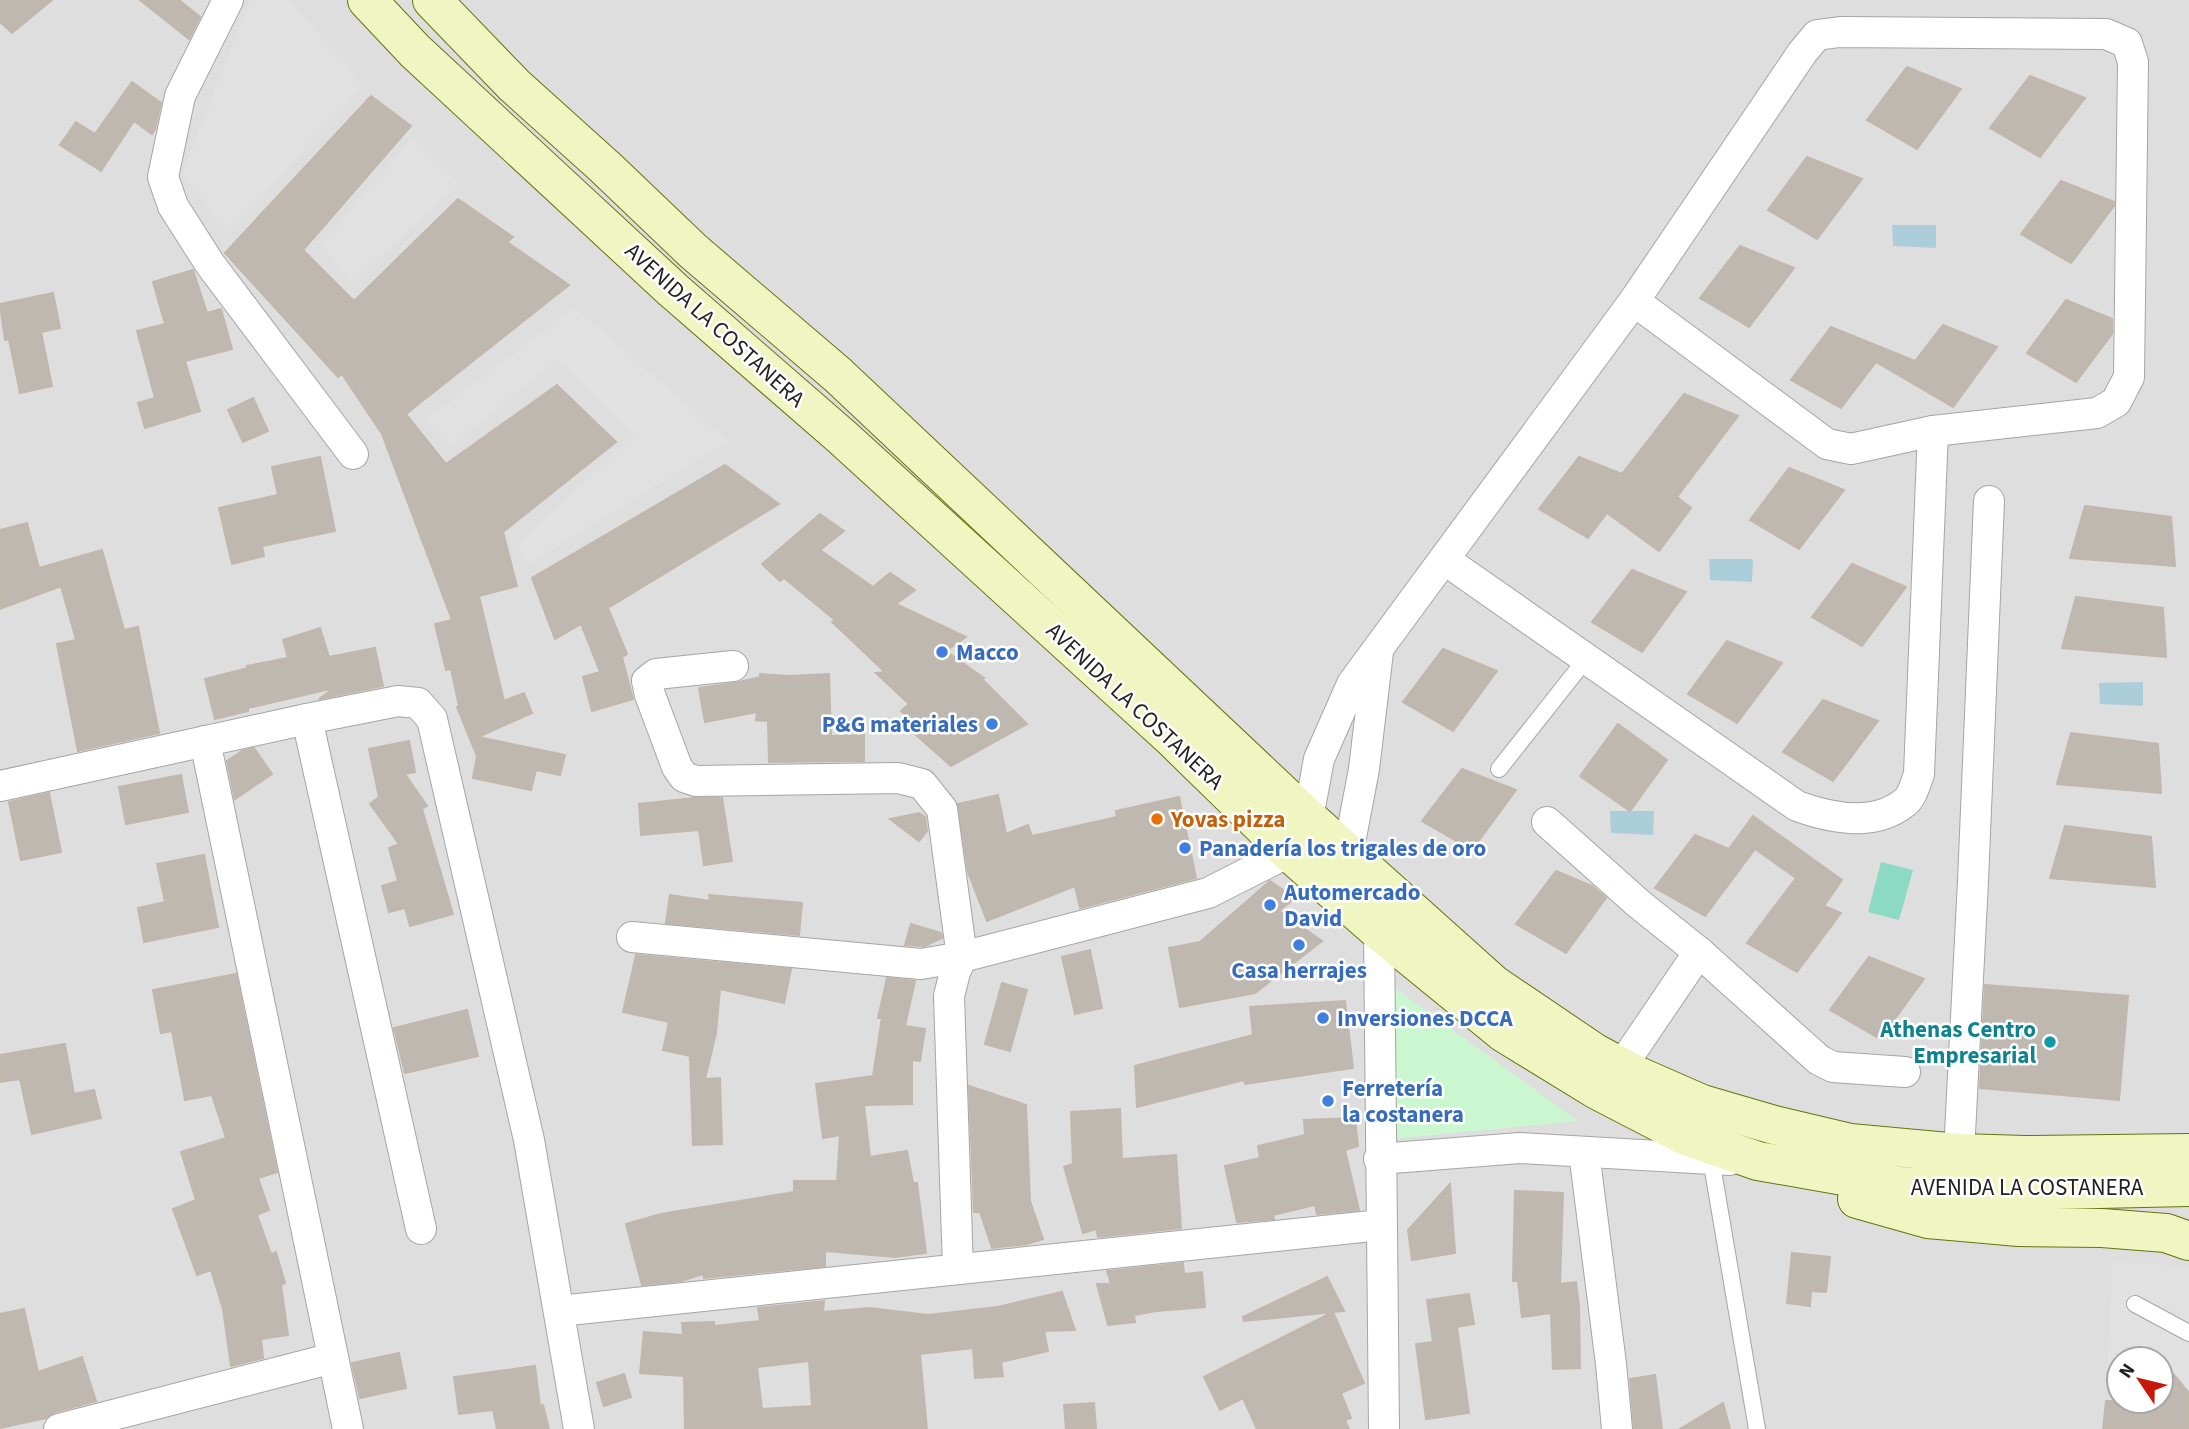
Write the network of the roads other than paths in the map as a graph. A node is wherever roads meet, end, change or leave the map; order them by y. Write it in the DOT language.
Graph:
graph roads {
  1 [pos="228,0"];
  2 [pos="367,0"];
  3 [pos="432,0"];
  4 [pos="1634,301"];
  5 [pos="1933,431"];
  6 [pos="353,454"];
  7 [pos="1989,501"];
  8 [pos="1445,560"];
  9 [pos="1380,645"];
  10 [pos="1586,659"];
  11 [pos="733,666"];
  12 [pos="307,719"];
  13 [pos="205,741"];
  14 [pos="1499,769"];
  15 [pos="0,786"];
  16 [pos="1308,818"];
  17 [pos="1547,822"];
  18 [pos="1289,852"];
  19 [pos="1348,853"];
  20 [pos="1379,931"];
  21 [pos="632,937"];
  22 [pos="1699,952"];
  23 [pos="962,957"];
  24 [pos="1621,1067"];
  25 [pos="1905,1072"];
  26 [pos="1584,1153"];
  27 [pos="1959,1153"];
  28 [pos="2189,1153"];
  29 [pos="1380,1159"];
  30 [pos="1711,1159"];
  31 [pos="1768,1163"];
  32 [pos="2189,1187"];
  33 [pos="1381,1226"];
  34 [pos="421,1229"];
  35 [pos="2189,1241"];
  36 [pos="958,1269"];
  37 [pos="2135,1304"];
  38 [pos="559,1311"];
  39 [pos="2189,1333"];
  40 [pos="333,1358"];
  41 [pos="59,1429"];
  42 [pos="348,1429"];
  43 [pos="579,1429"];
  44 [pos="1384,1429"];
  45 [pos="1617,1429"];
  46 [pos="1757,1429"];
  1 -- 6 [label="street"];
  2 -- 18 [label="street, AVENIDA LA COSTANERA"];
  3 -- 16 [label="street, AVENIDA LA COSTANERA"];
  4 -- 5 [label="street"];
  4 -- 5 [label="street"];
  4 -- 8 [label="street"];
  5 -- 10 [label="street"];
  7 -- 27 [label="street"];
  8 -- 9 [label="street"];
  8 -- 10 [label="street"];
  9 -- 16 [label="street"];
  9 -- 19 [label="street"];
  10 -- 14 [label="lane"];
  11 -- 23 [label="street"];
  12 -- 13 [label="street"];
  12 -- 34 [label="street"];
  12 -- 38 [label="street"];
  13 -- 15 [label="street"];
  13 -- 40 [label="street"];
  16 -- 18 [label="street"];
  16 -- 19 [label="street, AVENIDA LA COSTANERA"];
  17 -- 22 [label="street"];
  18 -- 20 [label="street, AVENIDA LA COSTANERA"];
  18 -- 23 [label="street"];
  19 -- 24 [label="street, AVENIDA LA COSTANERA"];
  20 -- 29 [label="street"];
  20 -- 31 [label="street, AVENIDA LA COSTANERA"];
  21 -- 23 [label="street"];
  22 -- 24 [label="street"];
  22 -- 25 [label="street"];
  23 -- 36 [label="street"];
  24 -- 27 [label="street, AVENIDA LA COSTANERA"];
  26 -- 29 [label="street"];
  26 -- 30 [label="street"];
  26 -- 45 [label="street"];
  27 -- 28 [label="street, AVENIDA LA COSTANERA"];
  29 -- 33 [label="street"];
  30 -- 31 [label="street"];
  30 -- 46 [label="lane"];
  31 -- 32 [label="street, AVENIDA LA COSTANERA"];
  31 -- 35 [label="street"];
  33 -- 36 [label="street"];
  33 -- 44 [label="street"];
  36 -- 38 [label="street"];
  37 -- 39 [label="lane"];
  38 -- 43 [label="street"];
  40 -- 41 [label="street"];
  40 -- 42 [label="street"];
}
